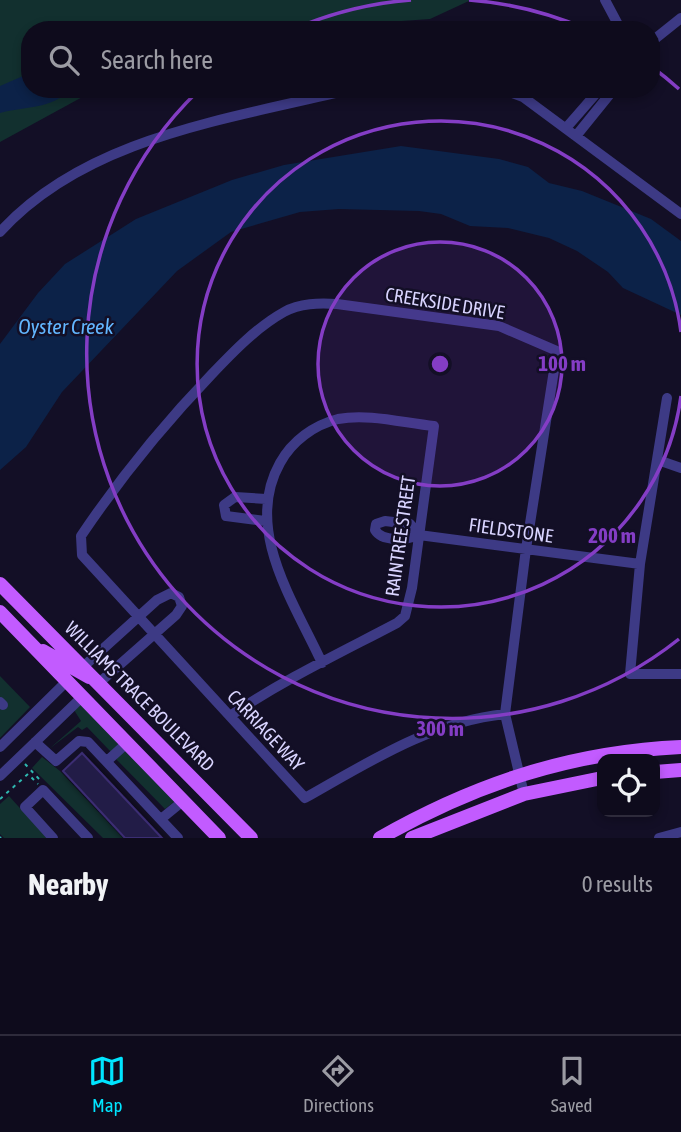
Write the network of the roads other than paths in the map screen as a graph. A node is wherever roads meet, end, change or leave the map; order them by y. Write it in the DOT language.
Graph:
graph roads {
  1 [pos="605,0"];
  2 [pos="681,18"];
  3 [pos="616,21"];
  4 [pos="660,35"];
  5 [pos="316,98"];
  6 [pos="524,98"];
  7 [pos="592,98"];
  8 [pos="607,98"];
  9 [pos="566,128"];
  10 [pos="576,136"];
  11 [pos="681,214"];
  12 [pos="0,232"];
  13 [pos="667,398"];
  14 [pos="658,460"];
  15 [pos="681,468"];
  16 [pos="267,499"];
  17 [pos="265,520"];
  18 [pos="419,535"];
  19 [pos="526,549"];
  20 [pos="640,564"];
  21 [pos="0,584"];
  22 [pos="0,612"];
  23 [pos="138,617"];
  24 [pos="154,635"];
  25 [pos="35,647"];
  26 [pos="322,663"];
  27 [pos="84,666"];
  28 [pos="681,674"];
  29 [pos="67,681"];
  30 [pos="100,682"];
  31 [pos="82,696"];
  32 [pos="118,700"];
  33 [pos="505,714"];
  34 [pos="230,716"];
  35 [pos="35,742"];
  36 [pos="127,743"];
  37 [pos="0,747"];
  38 [pos="681,747"];
  39 [pos="107,761"];
  40 [pos="681,770"];
  41 [pos="660,772"];
  42 [pos="519,774"];
  43 [pos="0,776"];
  44 [pos="597,779"];
  45 [pos="201,785"];
  46 [pos="524,794"];
  47 [pos="183,801"];
  48 [pos="160,819"];
  49 [pos="681,832"];
  50 [pos="53,838"];
  51 [pos="88,838"];
  52 [pos="178,838"];
  53 [pos="219,838"];
  54 [pos="251,838"];
  55 [pos="380,838"];
  56 [pos="412,838"];
  57 [pos="659,838"];
  1 -- 3 [label="street"];
  2 -- 4 [label="street"];
  5 -- 12 [label="street"];
  6 -- 9 [label="street"];
  7 -- 9 [label="street"];
  8 -- 10 [label="street"];
  9 -- 10 [label="street"];
  10 -- 11 [label="street"];
  13 -- 14 [label="street"];
  14 -- 15 [label="street"];
  14 -- 20 [label="street"];
  16 -- 17 [label="street"];
  16 -- 17 [label="street"];
  16 -- 18 [label="street, RAINTREE STREET"];
  17 -- 26 [label="street"];
  18 -- 19 [label="street, FIELDSTONE"];
  18 -- 26 [label="street, RAINTREE STREET"];
  19 -- 20 [label="street, FIELDSTONE"];
  19 -- 23 [label="street, CREEKSIDE DRIVE"];
  19 -- 33 [label="street, CREEKSIDE DRIVE"];
  20 -- 28 [label="street"];
  21 -- 27 [label="main road, WILLIAMS TRACE BOULEVARD"];
  22 -- 25 [label="main road, WILLIAMS TRACE BOULEVARD"];
  23 -- 24 [label="street, CARRIAGE WAY"];
  23 -- 24 [label="street"];
  23 -- 27 [label="street"];
  24 -- 30 [label="street"];
  24 -- 34 [label="street, CARRIAGE WAY"];
  25 -- 29 [label="main road, WILLIAMS TRACE BOULEVARD"];
  25 -- 30 [label="main road"];
  26 -- 34 [label="street, RAINTREE STREET"];
  27 -- 30 [label="main road, WILLIAMS TRACE BOULEVARD"];
  29 -- 31 [label="main road, WILLIAMS TRACE BOULEVARD"];
  29 -- 32 [label="main road"];
  29 -- 37 [label="street"];
  30 -- 32 [label="main road, WILLIAMS TRACE BOULEVARD"];
  31 -- 35 [label="street"];
  31 -- 36 [label="main road, WILLIAMS TRACE BOULEVARD"];
  32 -- 45 [label="main road, WILLIAMS TRACE BOULEVARD"];
  33 -- 34 [label="street, CARRIAGE WAY"];
  33 -- 42 [label="street, CREEKSIDE DRIVE"];
  35 -- 39 [label="street"];
  35 -- 43 [label="street"];
  36 -- 39 [label="street"];
  36 -- 47 [label="main road, WILLIAMS TRACE BOULEVARD"];
  38 -- 42 [label="main road"];
  39 -- 48 [label="street"];
  40 -- 41 [label="main road"];
  42 -- 46 [label="street, CREEKSIDE DRIVE"];
  42 -- 55 [label="main road"];
  44 -- 46 [label="main road"];
  45 -- 47 [label="main road"];
  45 -- 54 [label="main road, WILLIAMS TRACE BOULEVARD"];
  46 -- 56 [label="main road"];
  47 -- 48 [label="street"];
  47 -- 53 [label="main road, WILLIAMS TRACE BOULEVARD"];
  48 -- 52 [label="street"];
  49 -- 57 [label="street"];
  50 -- 51 [label="street"];
}
